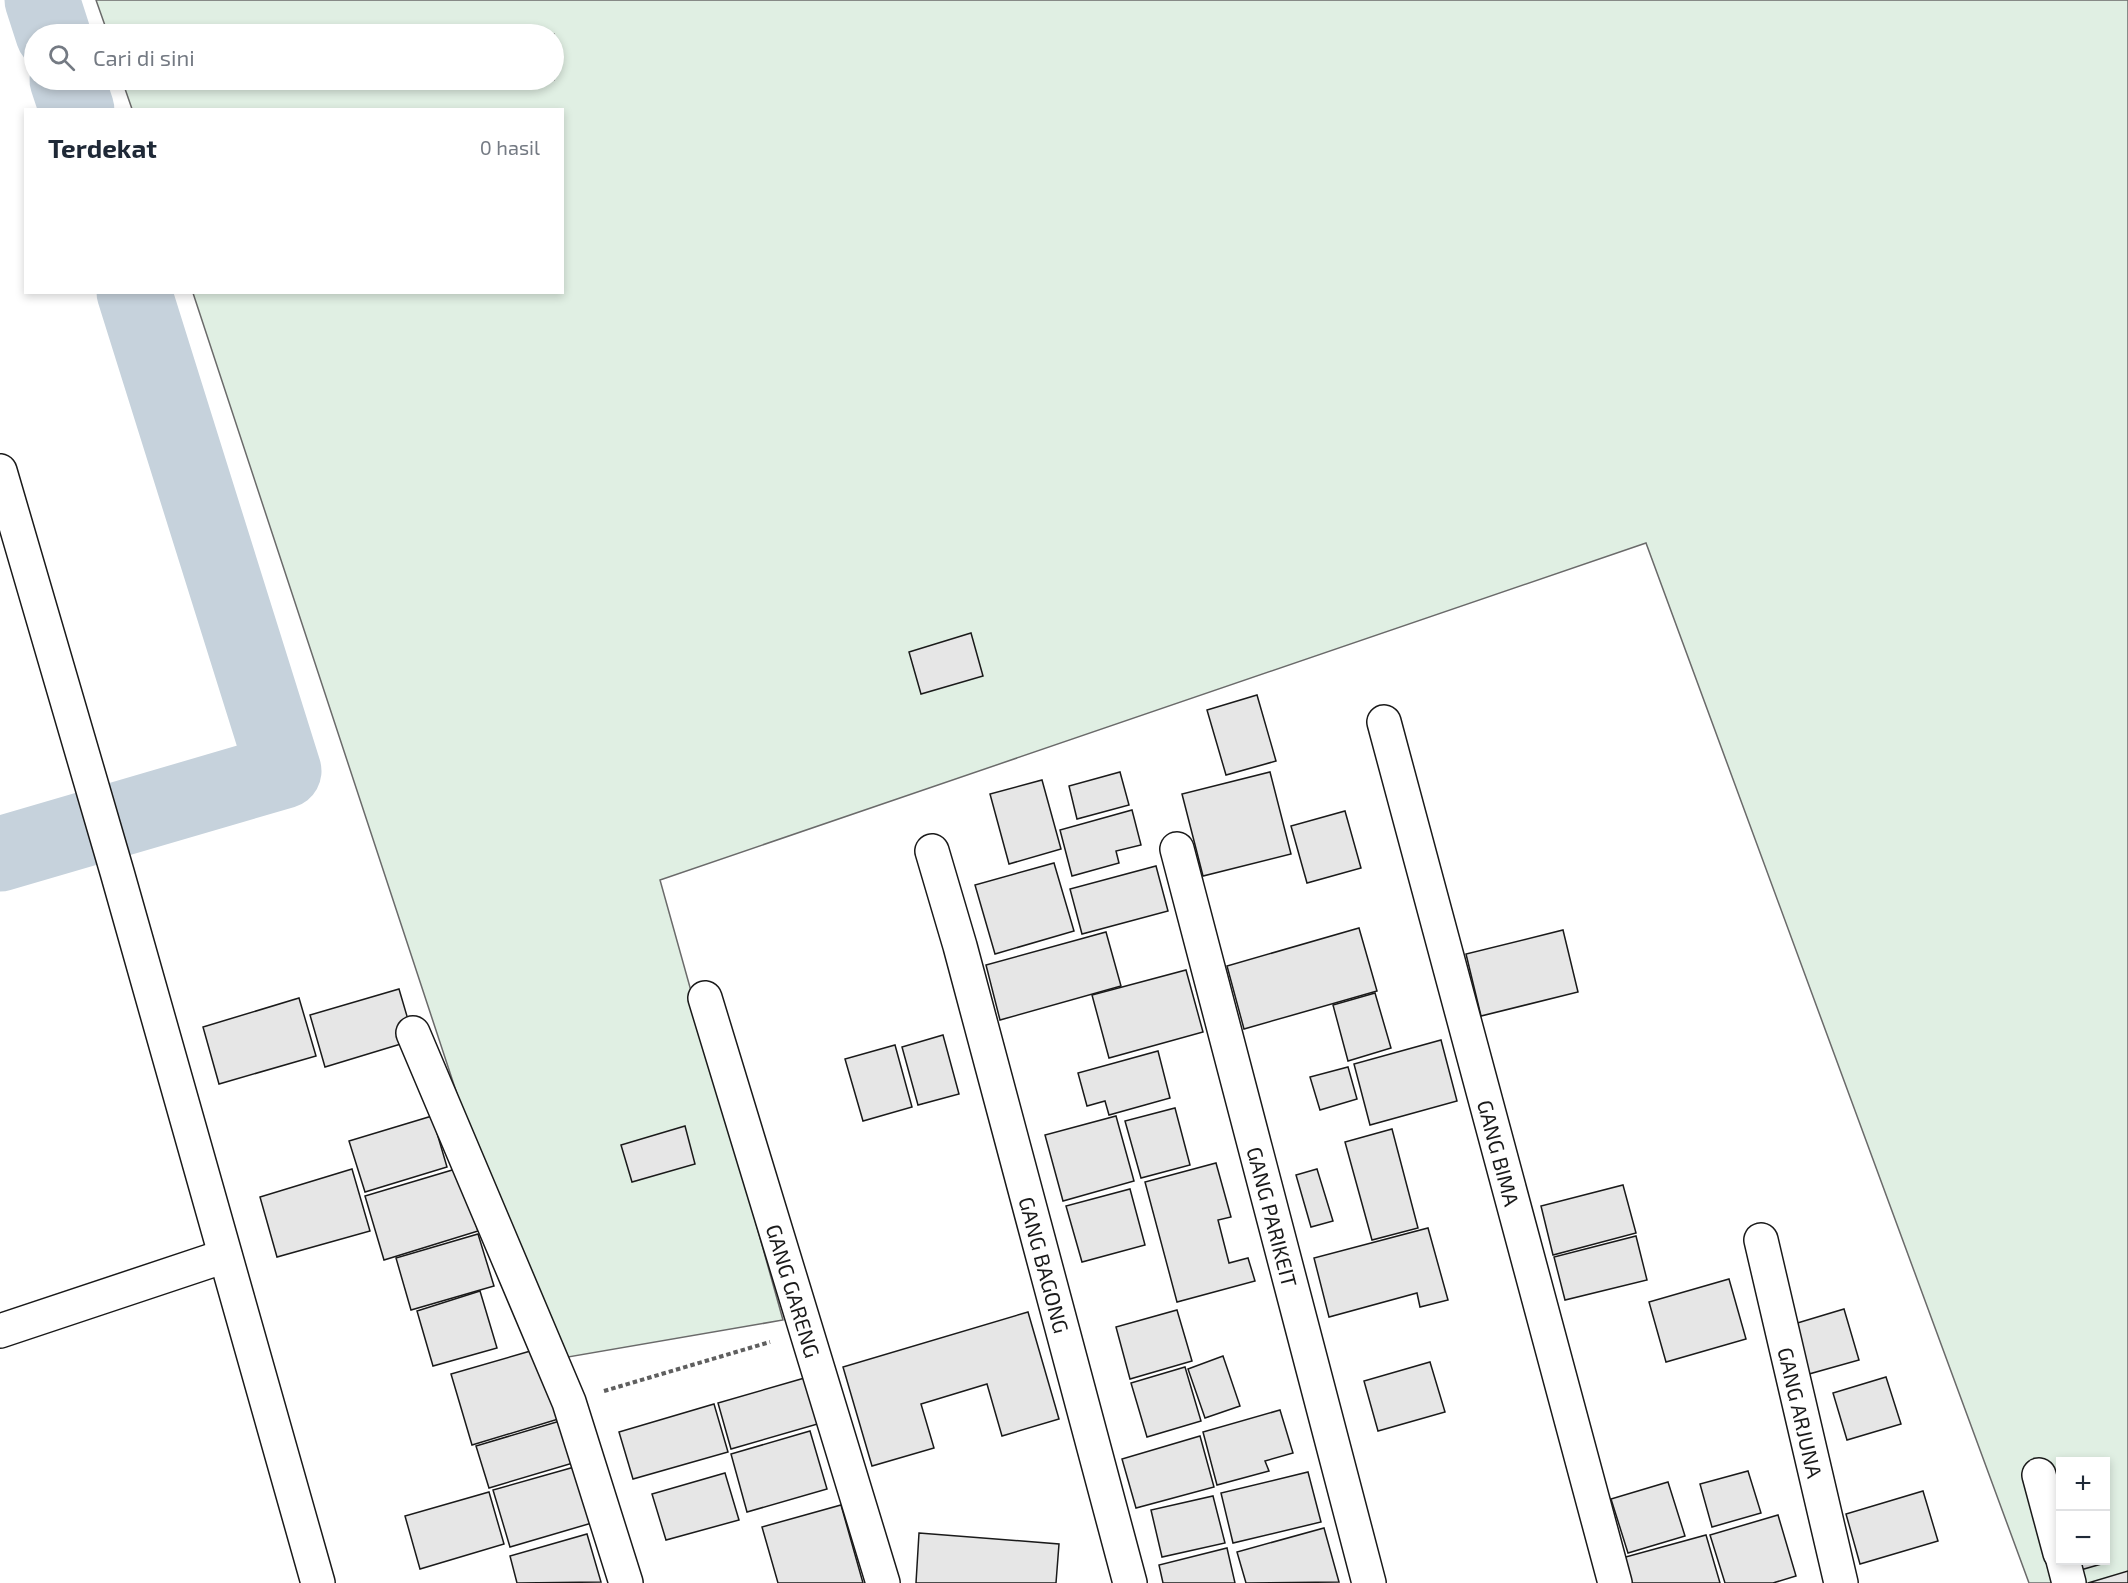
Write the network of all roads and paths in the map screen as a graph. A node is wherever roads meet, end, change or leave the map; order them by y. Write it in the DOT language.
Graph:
graph roads {
  1 [pos="0,471"];
  2 [pos="1384,722"];
  3 [pos="1177,849"];
  4 [pos="932,851"];
  5 [pos="705,998"];
  6 [pos="413,1033"];
  7 [pos="1761,1240"];
  8 [pos="225,1256"];
  9 [pos="808,1330"];
  10 [pos="0,1331"];
  11 [pos="569,1402"];
  12 [pos="2039,1475"];
  13 [pos="2056,1535"];
  14 [pos="2064,1565"];
  15 [pos="318,1583"];
  16 [pos="626,1583"];
  17 [pos="883,1583"];
  18 [pos="1130,1583"];
  19 [pos="1369,1583"];
  20 [pos="1615,1583"];
  21 [pos="1841,1583"];
  22 [pos="2069,1583"];
  1 -- 8 [label="street"];
  2 -- 20 [label="street, GANG BIMA"];
  3 -- 19 [label="street, GANG PARIKEIT"];
  4 -- 18 [label="street, GANG BAGONG"];
  5 -- 9 [label="street, GANG GARENG"];
  6 -- 11 [label="street"];
  7 -- 21 [label="street, GANG ARJUNA"];
  8 -- 10 [label="street"];
  8 -- 15 [label="street"];
  9 -- 11 [label="path"];
  9 -- 17 [label="street, GANG GARENG"];
  11 -- 16 [label="street"];
  12 -- 13 [label="street"];
  14 -- 22 [label="street"];
}
